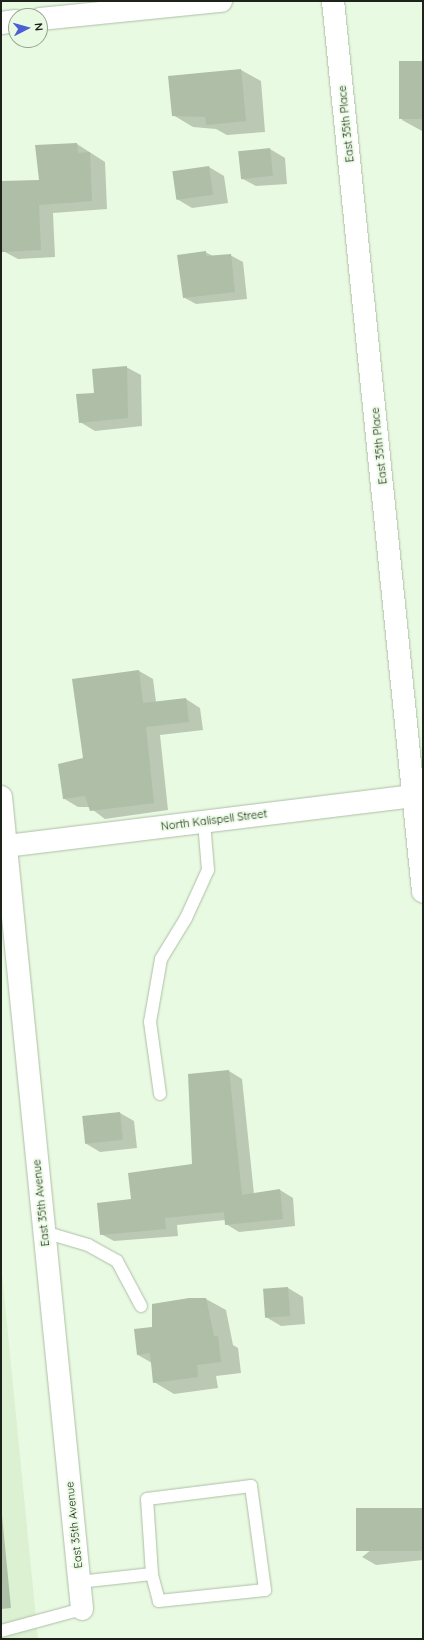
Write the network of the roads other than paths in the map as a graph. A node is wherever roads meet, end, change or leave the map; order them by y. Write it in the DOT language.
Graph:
graph roads {
  1 [pos="221,1"];
  2 [pos="333,1"];
  3 [pos="48,18"];
  4 [pos="419,795"];
  5 [pos="1,797"];
  6 [pos="204,822"];
  7 [pos="6,846"];
  8 [pos="423,891"];
  9 [pos="160,1094"];
  10 [pos="44,1232"];
  11 [pos="141,1306"];
  12 [pos="152,1574"];
  13 [pos="79,1582"];
  14 [pos="82,1609"];
  15 [pos="1,1631"];
  1 -- 3 [label="street"];
  2 -- 4 [label="street, East 35th Place"];
  4 -- 6 [label="street, North Kalispell Street"];
  4 -- 8 [label="street, East 35th Place"];
  5 -- 7 [label="street, East 35th Avenue"];
  6 -- 7 [label="street, North Kalispell Street"];
  6 -- 9 [label="lane"];
  7 -- 10 [label="street, East 35th Avenue"];
  10 -- 11 [label="lane"];
  10 -- 13 [label="street, East 35th Avenue"];
  12 -- 12 [label="lane"];
  12 -- 13 [label="lane"];
  13 -- 14 [label="street, East 35th Avenue"];
  14 -- 15 [label="lane"];
}
